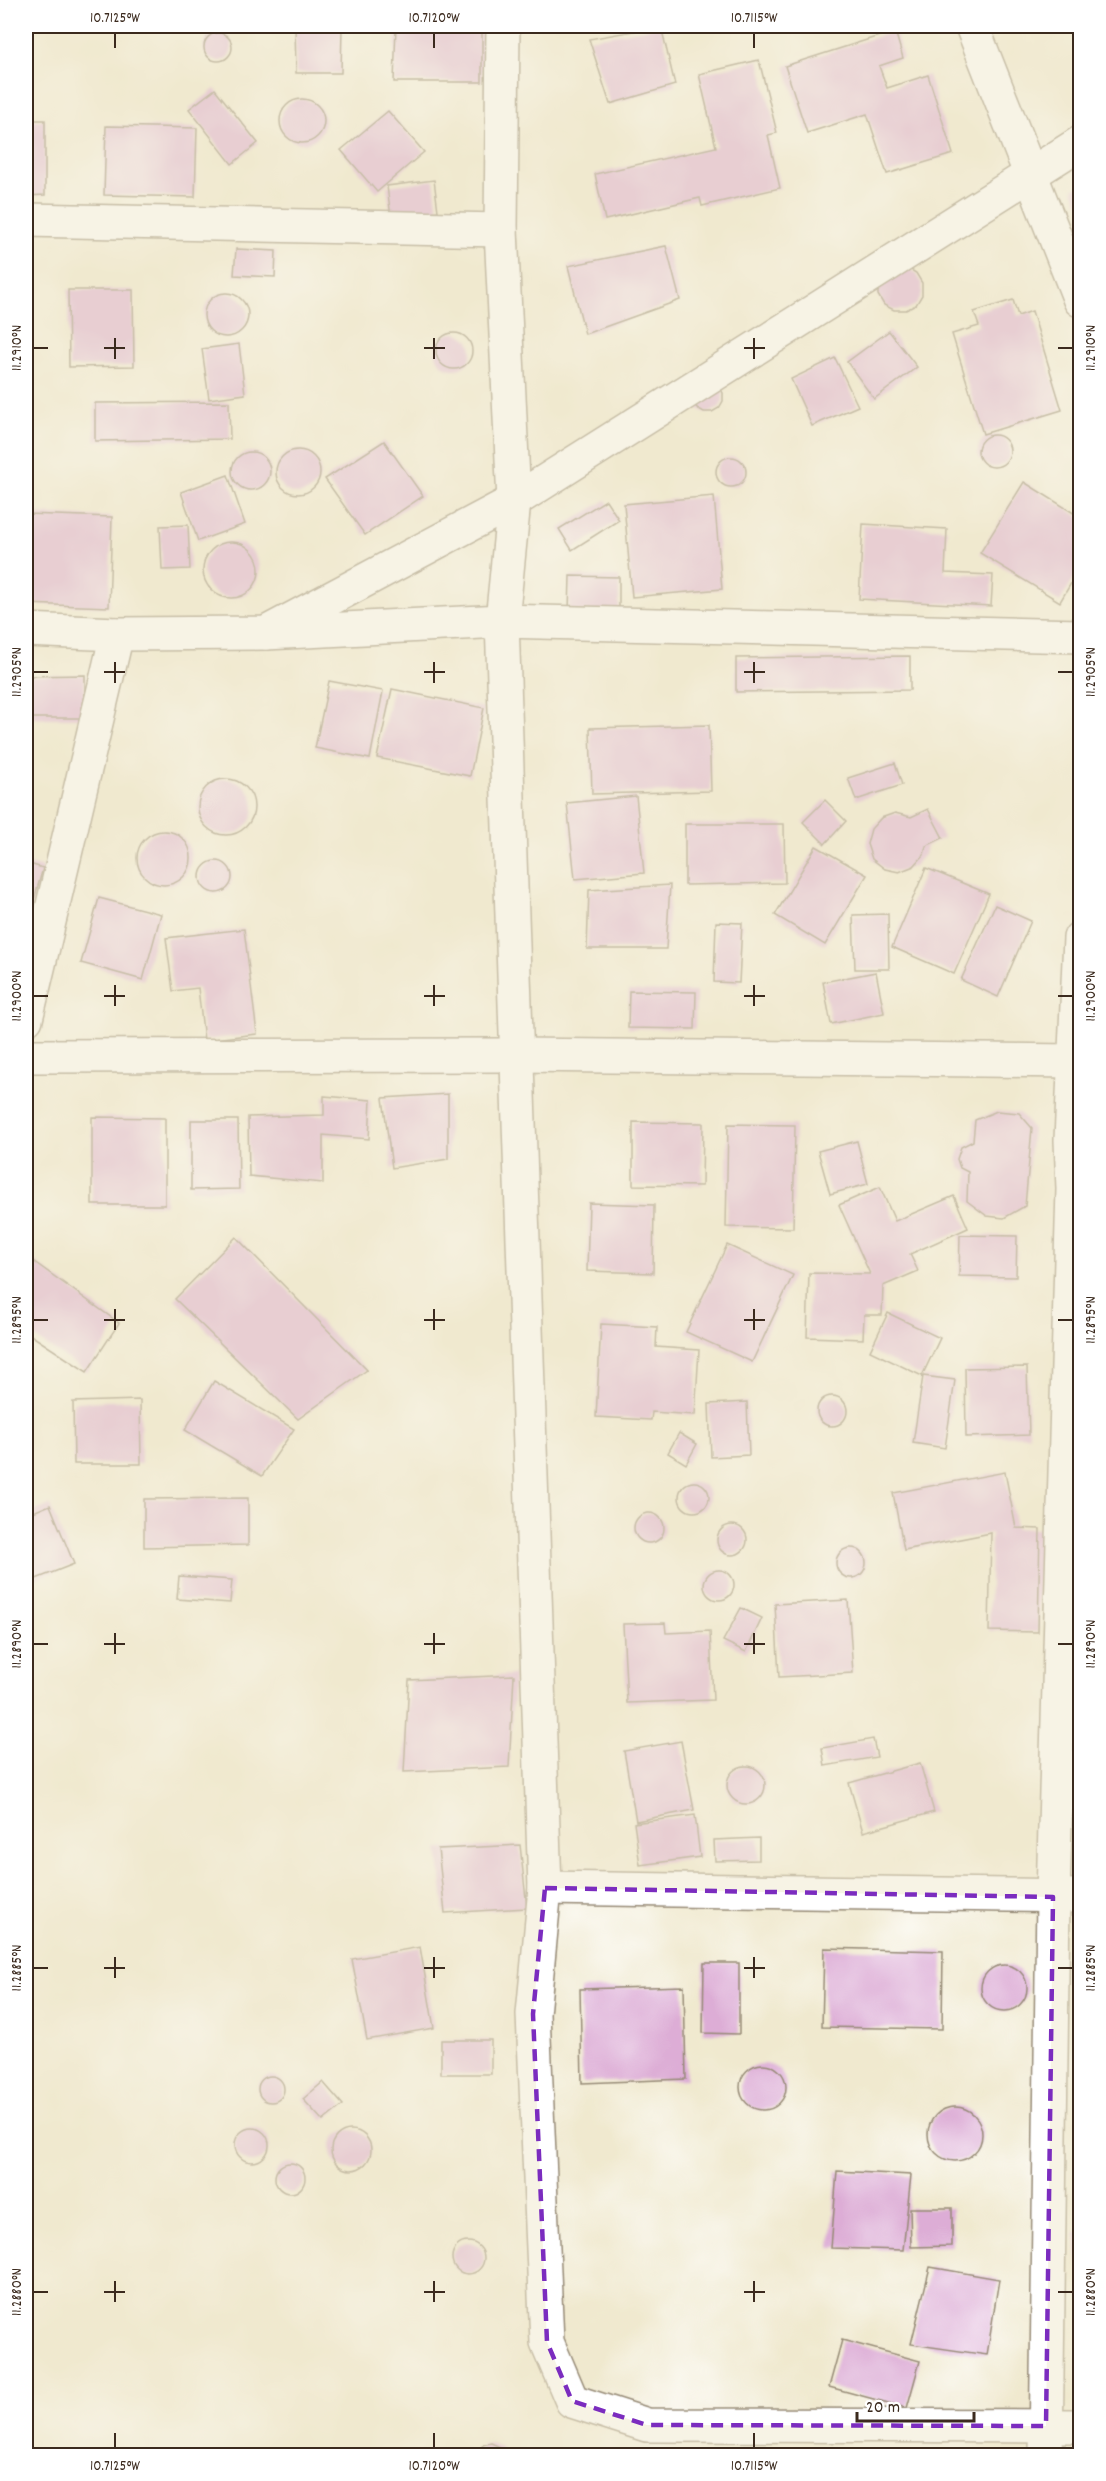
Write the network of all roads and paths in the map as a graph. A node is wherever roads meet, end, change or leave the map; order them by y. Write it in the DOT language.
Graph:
graph roads {
  1 [pos="503,26"];
  2 [pos="972,26"];
  3 [pos="1080,143"];
  4 [pos="1030,174"];
  5 [pos="26,220"];
  6 [pos="501,230"];
  7 [pos="1080,300"];
  8 [pos="514,501"];
  9 [pos="502,621"];
  10 [pos="26,630"];
  11 [pos="266,633"];
  12 [pos="117,634"];
  13 [pos="1080,636"];
  14 [pos="1080,938"];
  15 [pos="26,1019"];
  16 [pos="517,1055"];
  17 [pos="26,1056"];
  18 [pos="1075,1061"];
  19 [pos="1077,1188"];
  20 [pos="545,1888"];
  21 [pos="1067,1897"];
  22 [pos="1080,2426"];
  23 [pos="1046,2441"];
  1 -- 6 [label="street"];
  2 -- 4 [label="street"];
  3 -- 4 [label="street"];
  4 -- 7 [label="street"];
  4 -- 8 [label="street"];
  5 -- 6 [label="street"];
  6 -- 8 [label="street"];
  8 -- 9 [label="street"];
  8 -- 11 [label="street"];
  9 -- 11 [label="street"];
  9 -- 13 [label="street"];
  9 -- 16 [label="street"];
  10 -- 12 [label="street"];
  11 -- 12 [label="street"];
  12 -- 15 [label="street"];
  14 -- 18 [label="street"];
  16 -- 17 [label="street"];
  16 -- 18 [label="street"];
  16 -- 20 [label="street"];
  18 -- 19 [label="street"];
  19 -- 21 [label="street"];
  20 -- 21 [label="street"];
  20 -- 23 [label="street"];
  21 -- 23 [label="street"];
  22 -- 23 [label="street"];
}
